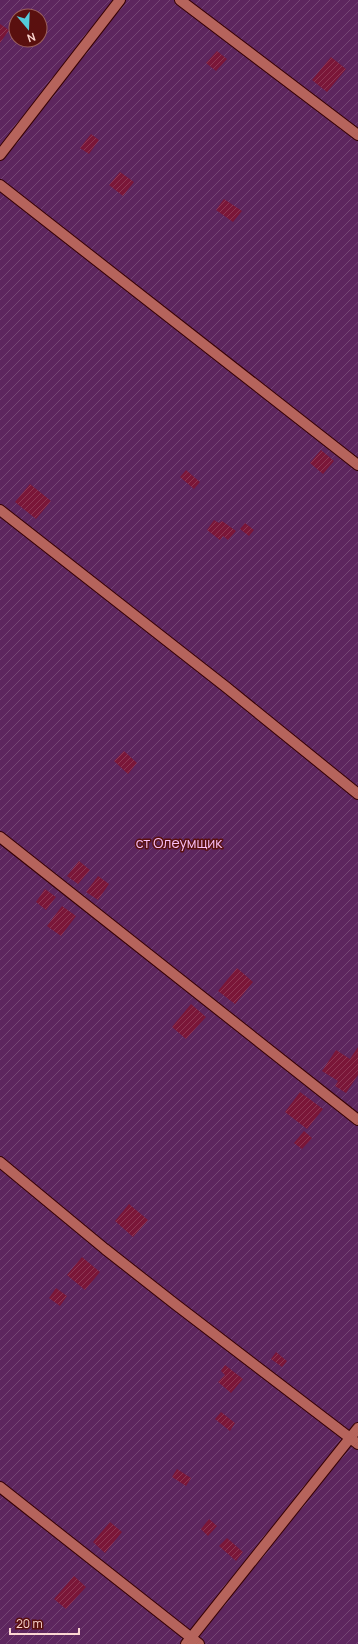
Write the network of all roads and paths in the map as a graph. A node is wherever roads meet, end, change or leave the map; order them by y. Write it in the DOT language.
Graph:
graph roads {
  1 [pos="120,0"];
  2 [pos="180,0"];
  3 [pos="358,135"];
  4 [pos="0,156"];
  5 [pos="0,185"];
  6 [pos="358,465"];
  7 [pos="0,510"];
  8 [pos="358,794"];
  9 [pos="0,837"];
  10 [pos="358,1120"];
  11 [pos="0,1162"];
  12 [pos="358,1428"];
  13 [pos="354,1441"];
  14 [pos="0,1487"];
  15 [pos="192,1642"];
  1 -- 4 [label="lane"];
  2 -- 3 [label="lane"];
  5 -- 6 [label="lane"];
  7 -- 8 [label="lane"];
  9 -- 10 [label="lane"];
  11 -- 13 [label="lane"];
  12 -- 13 [label="lane"];
  13 -- 15 [label="lane"];
  14 -- 15 [label="lane"];
}
